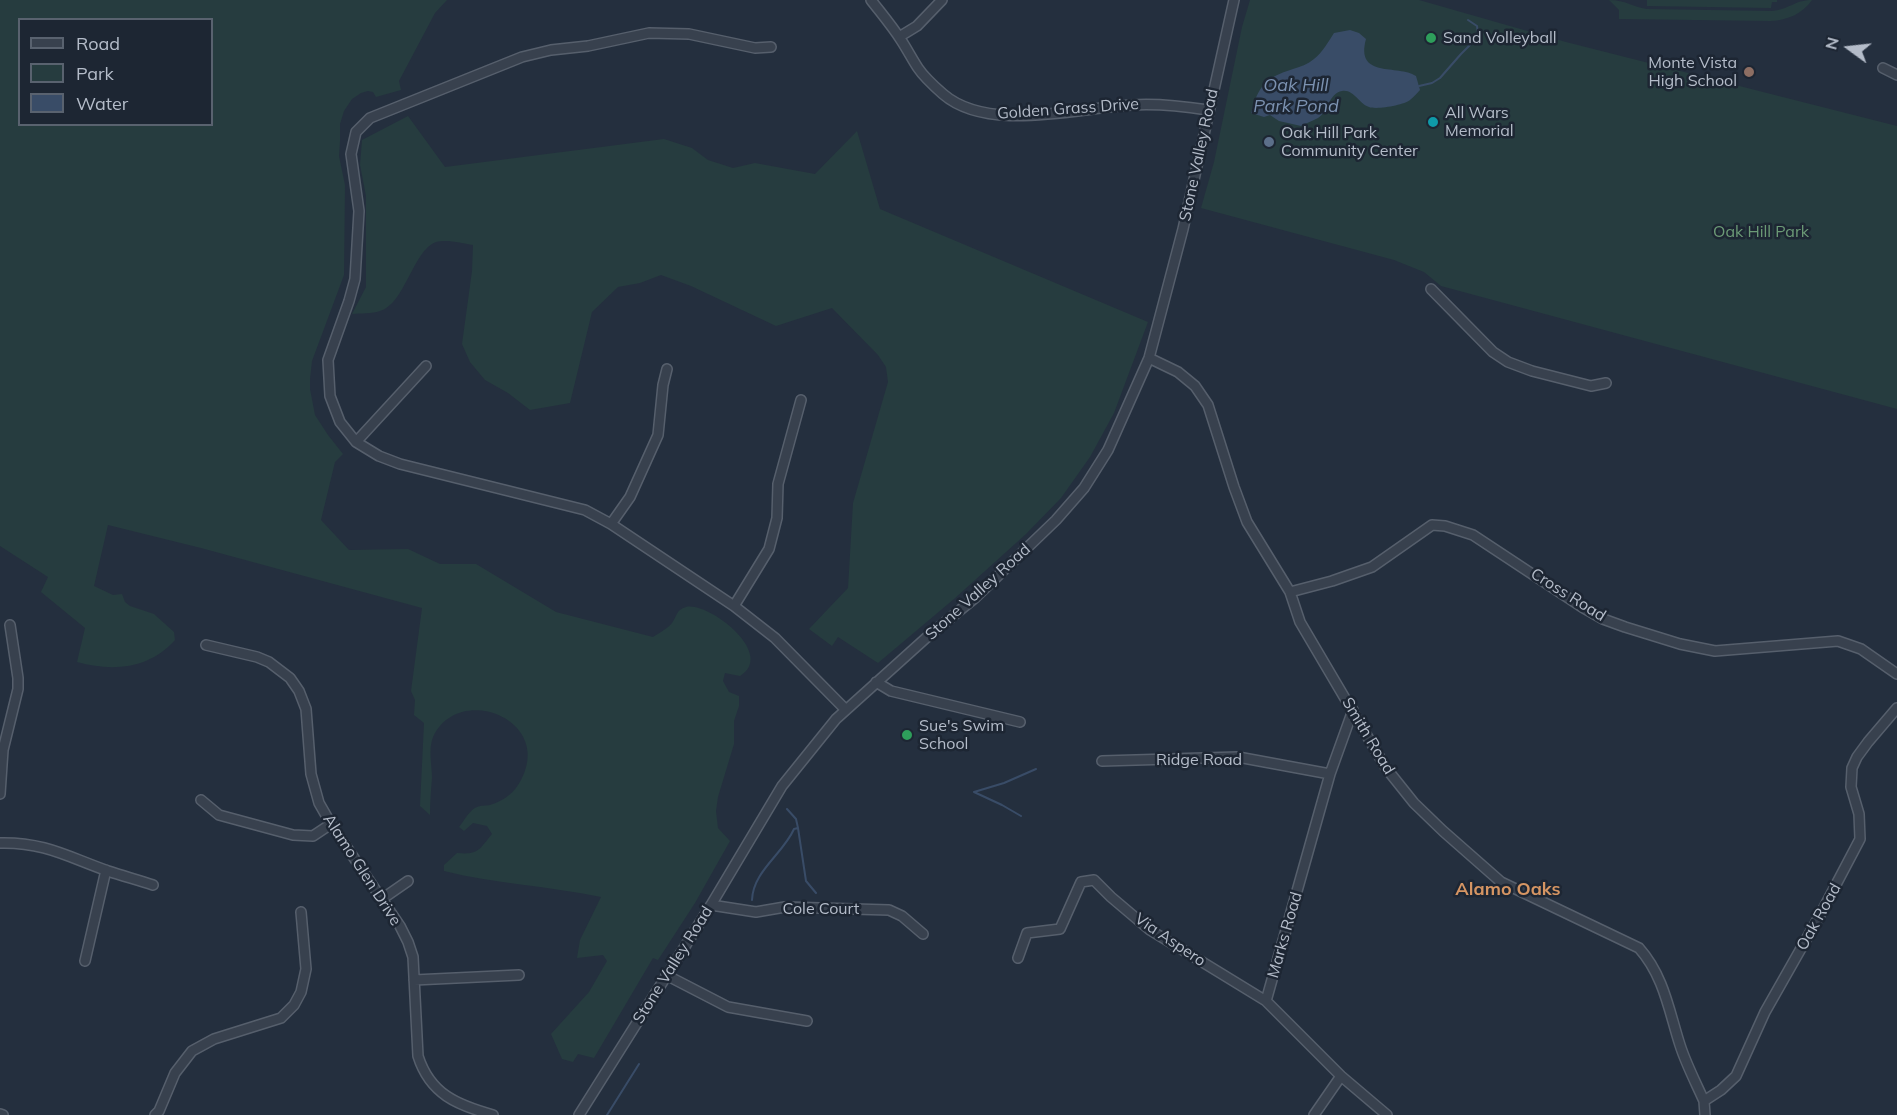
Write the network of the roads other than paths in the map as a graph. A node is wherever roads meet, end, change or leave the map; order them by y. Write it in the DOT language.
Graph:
graph roads {
  1 [pos="871,0"];
  2 [pos="942,0"];
  3 [pos="1234,0"];
  4 [pos="899,37"];
  5 [pos="771,47"];
  6 [pos="1883,68"];
  7 [pos="1897,75"];
  8 [pos="1209,110"];
  9 [pos="1431,289"];
  10 [pos="1149,358"];
  11 [pos="426,366"];
  12 [pos="667,369"];
  13 [pos="1606,383"];
  14 [pos="801,400"];
  15 [pos="356,441"];
  16 [pos="611,524"];
  17 [pos="1290,592"];
  18 [pos="734,606"];
  19 [pos="10,625"];
  20 [pos="206,645"];
  21 [pos="1897,674"];
  22 [pos="876,682"];
  23 [pos="1897,708"];
  24 [pos="846,710"];
  25 [pos="1353,710"];
  26 [pos="1020,722"];
  27 [pos="1102,760"];
  28 [pos="1330,774"];
  29 [pos="0,794"];
  30 [pos="201,800"];
  31 [pos="331,824"];
  32 [pos="0,843"];
  33 [pos="106,870"];
  34 [pos="408,881"];
  35 [pos="153,885"];
  36 [pos="382,899"];
  37 [pos="711,905"];
  38 [pos="302,912"];
  39 [pos="923,934"];
  40 [pos="1018,958"];
  41 [pos="85,962"];
  42 [pos="519,975"];
  43 [pos="666,975"];
  44 [pos="414,980"];
  45 [pos="1266,1001"];
  46 [pos="807,1021"];
  47 [pos="1341,1076"];
  48 [pos="1704,1101"];
  49 [pos="155,1115"];
  50 [pos="494,1115"];
  51 [pos="579,1115"];
  52 [pos="1314,1115"];
  53 [pos="1387,1115"];
  54 [pos="1705,1115"];
  1 -- 4 [label="street, Golden Grass Drive"];
  2 -- 4 [label="street"];
  3 -- 8 [label="street, Stone Valley Road"];
  4 -- 8 [label="street, Golden Grass Drive"];
  5 -- 15 [label="street"];
  6 -- 7 [label="street"];
  8 -- 10 [label="street, Stone Valley Road"];
  9 -- 13 [label="street"];
  10 -- 17 [label="street, Smith Road"];
  10 -- 22 [label="street, Stone Valley Road"];
  11 -- 15 [label="street"];
  12 -- 16 [label="street"];
  14 -- 18 [label="street"];
  15 -- 16 [label="street"];
  16 -- 18 [label="street"];
  17 -- 21 [label="street, Cross Road"];
  17 -- 25 [label="street, Smith Road"];
  18 -- 24 [label="street"];
  19 -- 29 [label="street"];
  20 -- 31 [label="street, Alamo Glen Drive"];
  22 -- 24 [label="street, Stone Valley Road"];
  22 -- 26 [label="street"];
  23 -- 48 [label="street, Oak Road"];
  24 -- 37 [label="street, Stone Valley Road"];
  25 -- 28 [label="street, Marks Road"];
  25 -- 48 [label="street, Smith Road"];
  27 -- 28 [label="street, Ridge Road"];
  28 -- 45 [label="street, Marks Road"];
  30 -- 31 [label="street"];
  31 -- 36 [label="street, Alamo Glen Drive"];
  32 -- 33 [label="street"];
  33 -- 35 [label="street"];
  33 -- 41 [label="street"];
  34 -- 36 [label="street"];
  36 -- 44 [label="street, Alamo Glen Drive"];
  37 -- 39 [label="street, Cole Court"];
  37 -- 43 [label="street, Stone Valley Road"];
  38 -- 49 [label="street"];
  40 -- 45 [label="street, Via Aspero"];
  42 -- 44 [label="street"];
  43 -- 46 [label="street"];
  43 -- 51 [label="street, Stone Valley Road"];
  44 -- 50 [label="street, Alamo Glen Drive"];
  45 -- 47 [label="street, Marks Road"];
  47 -- 52 [label="street"];
  47 -- 53 [label="street, Marks Road"];
  48 -- 54 [label="street"];
}
